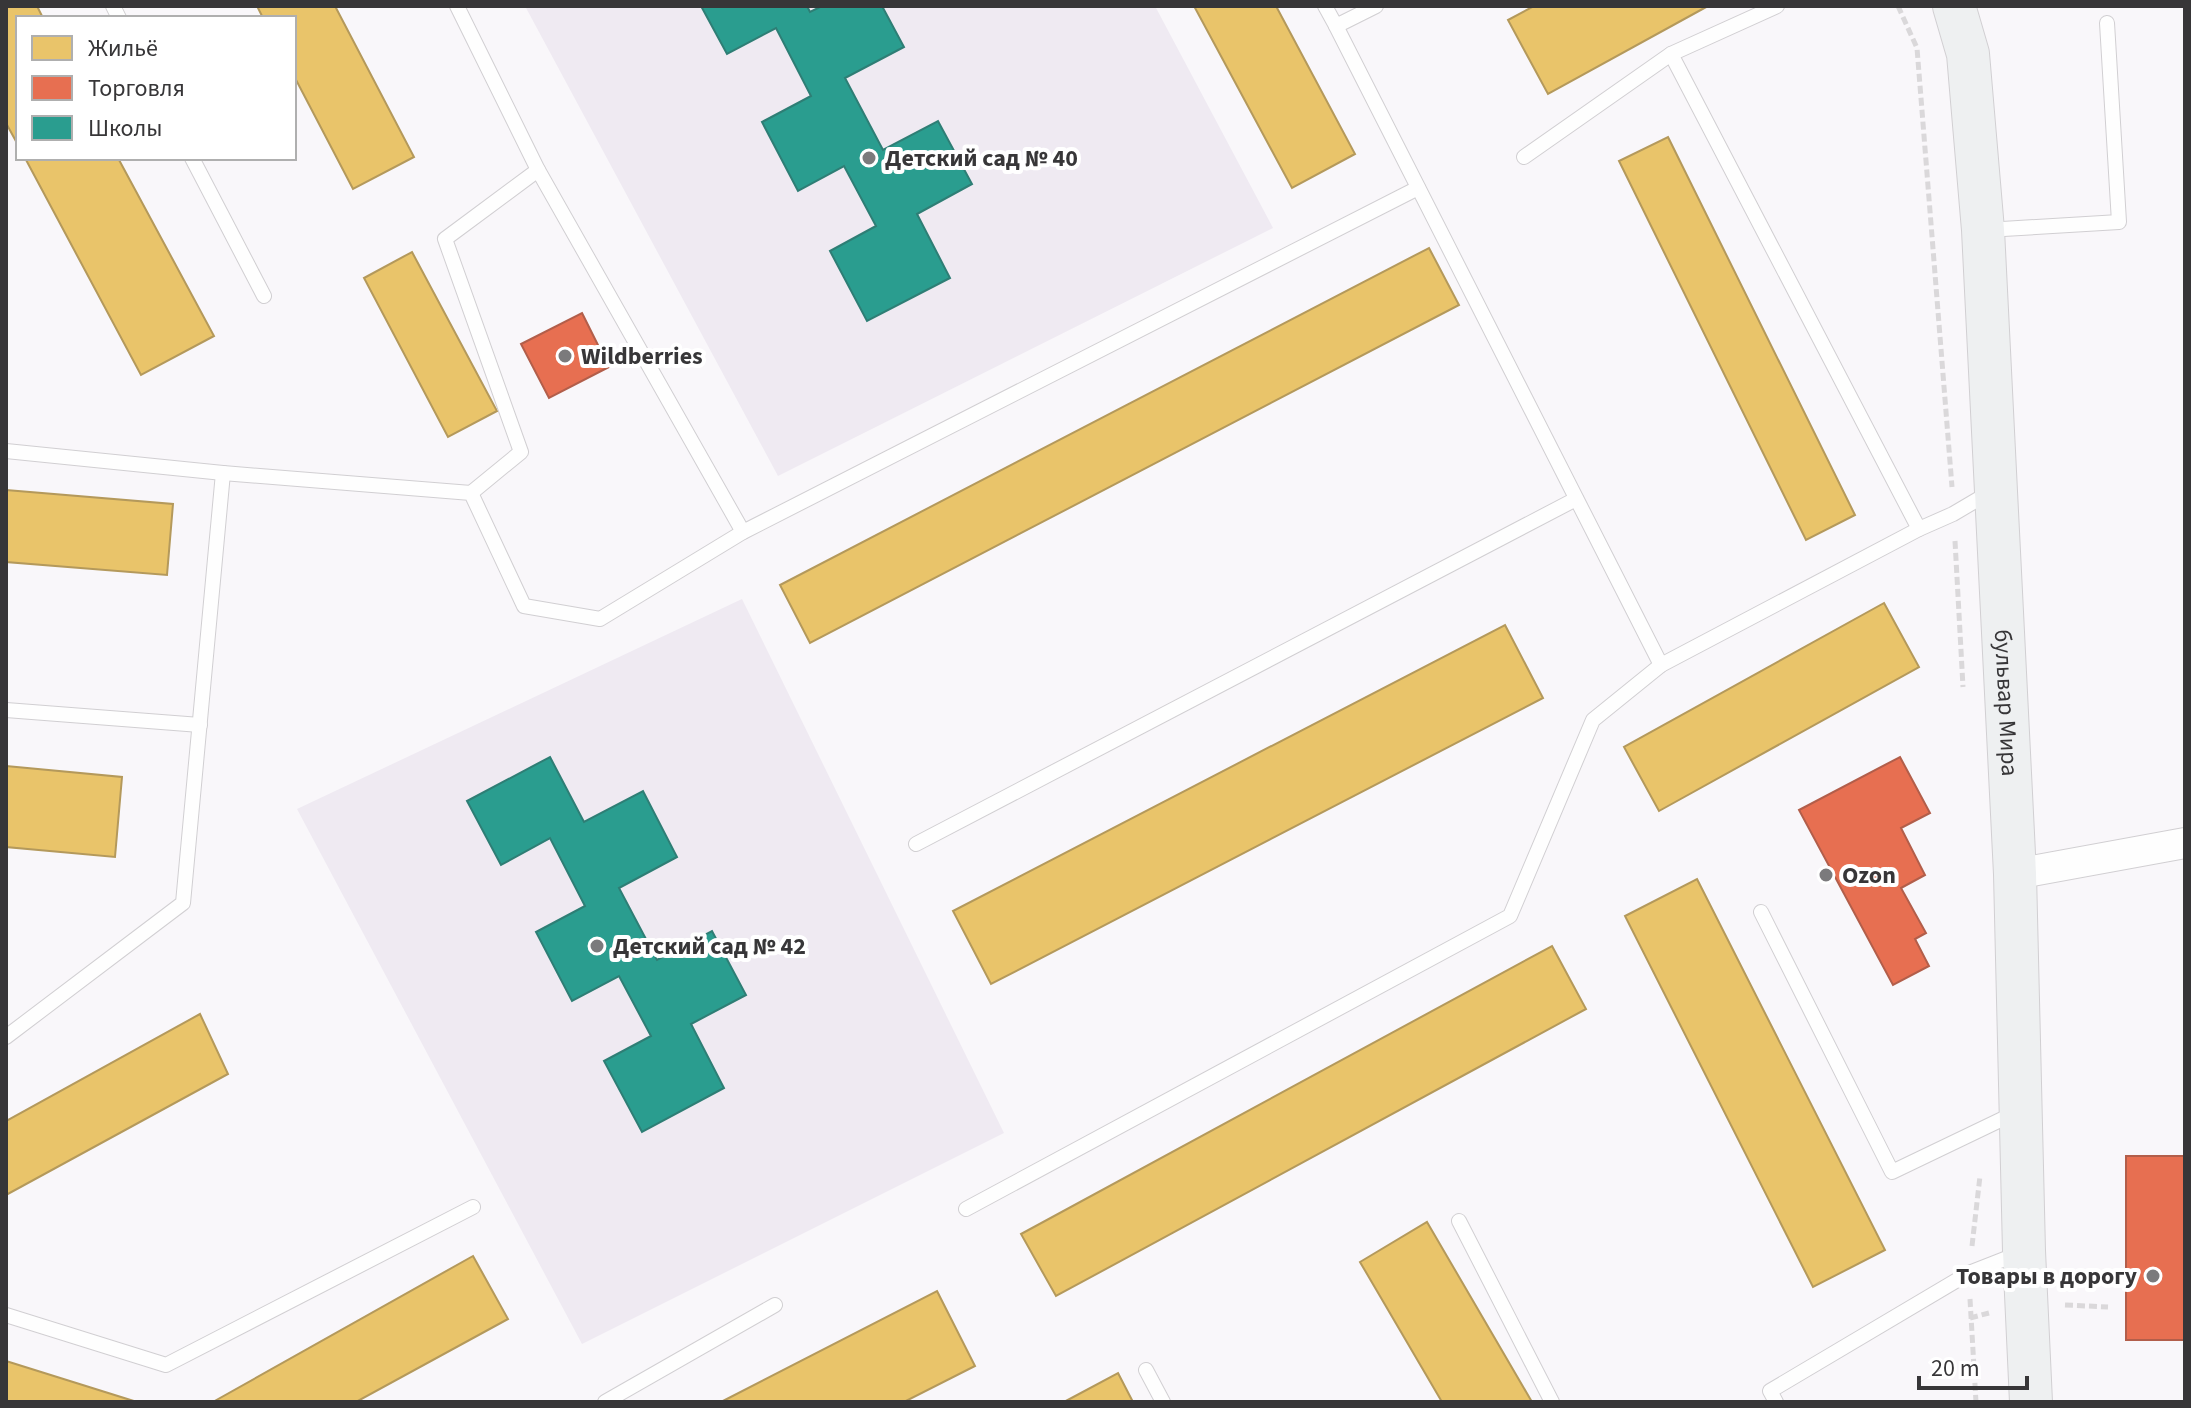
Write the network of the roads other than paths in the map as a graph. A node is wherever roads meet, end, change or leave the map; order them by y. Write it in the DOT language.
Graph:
graph roads {
  1 [pos="457,6"];
  2 [pos="1325,6"];
  3 [pos="1376,6"];
  4 [pos="1777,6"];
  5 [pos="1954,6"];
  6 [pos="2107,23"];
  7 [pos="1336,26"];
  8 [pos="1671,54"];
  9 [pos="1524,157"];
  10 [pos="193,160"];
  11 [pos="538,170"];
  12 [pos="1418,188"];
  13 [pos="1983,230"];
  14 [pos="264,296"];
  15 [pos="6,451"];
  16 [pos="223,473"];
  17 [pos="1995,488"];
  18 [pos="471,493"];
  19 [pos="1576,499"];
  20 [pos="1919,529"];
  21 [pos="743,532"];
  22 [pos="1661,665"];
  23 [pos="6,710"];
  24 [pos="200,725"];
  25 [pos="2185,843"];
  26 [pos="916,844"];
  27 [pos="2015,874"];
  28 [pos="1761,912"];
  29 [pos="6,1037"];
  30 [pos="2003,1118"];
  31 [pos="473,1207"];
  32 [pos="966,1209"];
  33 [pos="1459,1221"];
  34 [pos="2024,1251"];
  35 [pos="775,1305"];
  36 [pos="6,1315"];
  37 [pos="1146,1370"];
  38 [pos="605,1402"];
  39 [pos="1163,1402"];
  40 [pos="1552,1402"];
  41 [pos="1776,1402"];
  42 [pos="2031,1402"];
  1 -- 11 [label="lane"];
  2 -- 7 [label="lane"];
  3 -- 7 [label="lane"];
  4 -- 8 [label="lane"];
  5 -- 13 [label="street, бульвар Мира"];
  6 -- 13 [label="lane"];
  7 -- 12 [label="lane"];
  8 -- 9 [label="lane"];
  8 -- 20 [label="lane"];
  10 -- 14 [label="lane"];
  11 -- 18 [label="lane"];
  11 -- 21 [label="lane"];
  12 -- 19 [label="lane"];
  12 -- 21 [label="lane"];
  13 -- 17 [label="street, бульвар Мира"];
  15 -- 16 [label="lane"];
  16 -- 18 [label="lane"];
  16 -- 24 [label="lane"];
  17 -- 20 [label="lane"];
  17 -- 27 [label="street, бульвар Мира"];
  18 -- 21 [label="lane"];
  19 -- 22 [label="lane"];
  19 -- 26 [label="lane"];
  20 -- 22 [label="lane"];
  22 -- 32 [label="lane"];
  23 -- 24 [label="lane"];
  24 -- 29 [label="lane"];
  25 -- 27 [label="street"];
  27 -- 30 [label="street, бульвар Мира"];
  28 -- 30 [label="lane"];
  30 -- 34 [label="street, бульвар Мира"];
  31 -- 36 [label="lane"];
  33 -- 40 [label="lane"];
  34 -- 41 [label="lane"];
  34 -- 42 [label="street, бульвар Мира"];
  35 -- 38 [label="lane"];
  37 -- 39 [label="lane"];
}
